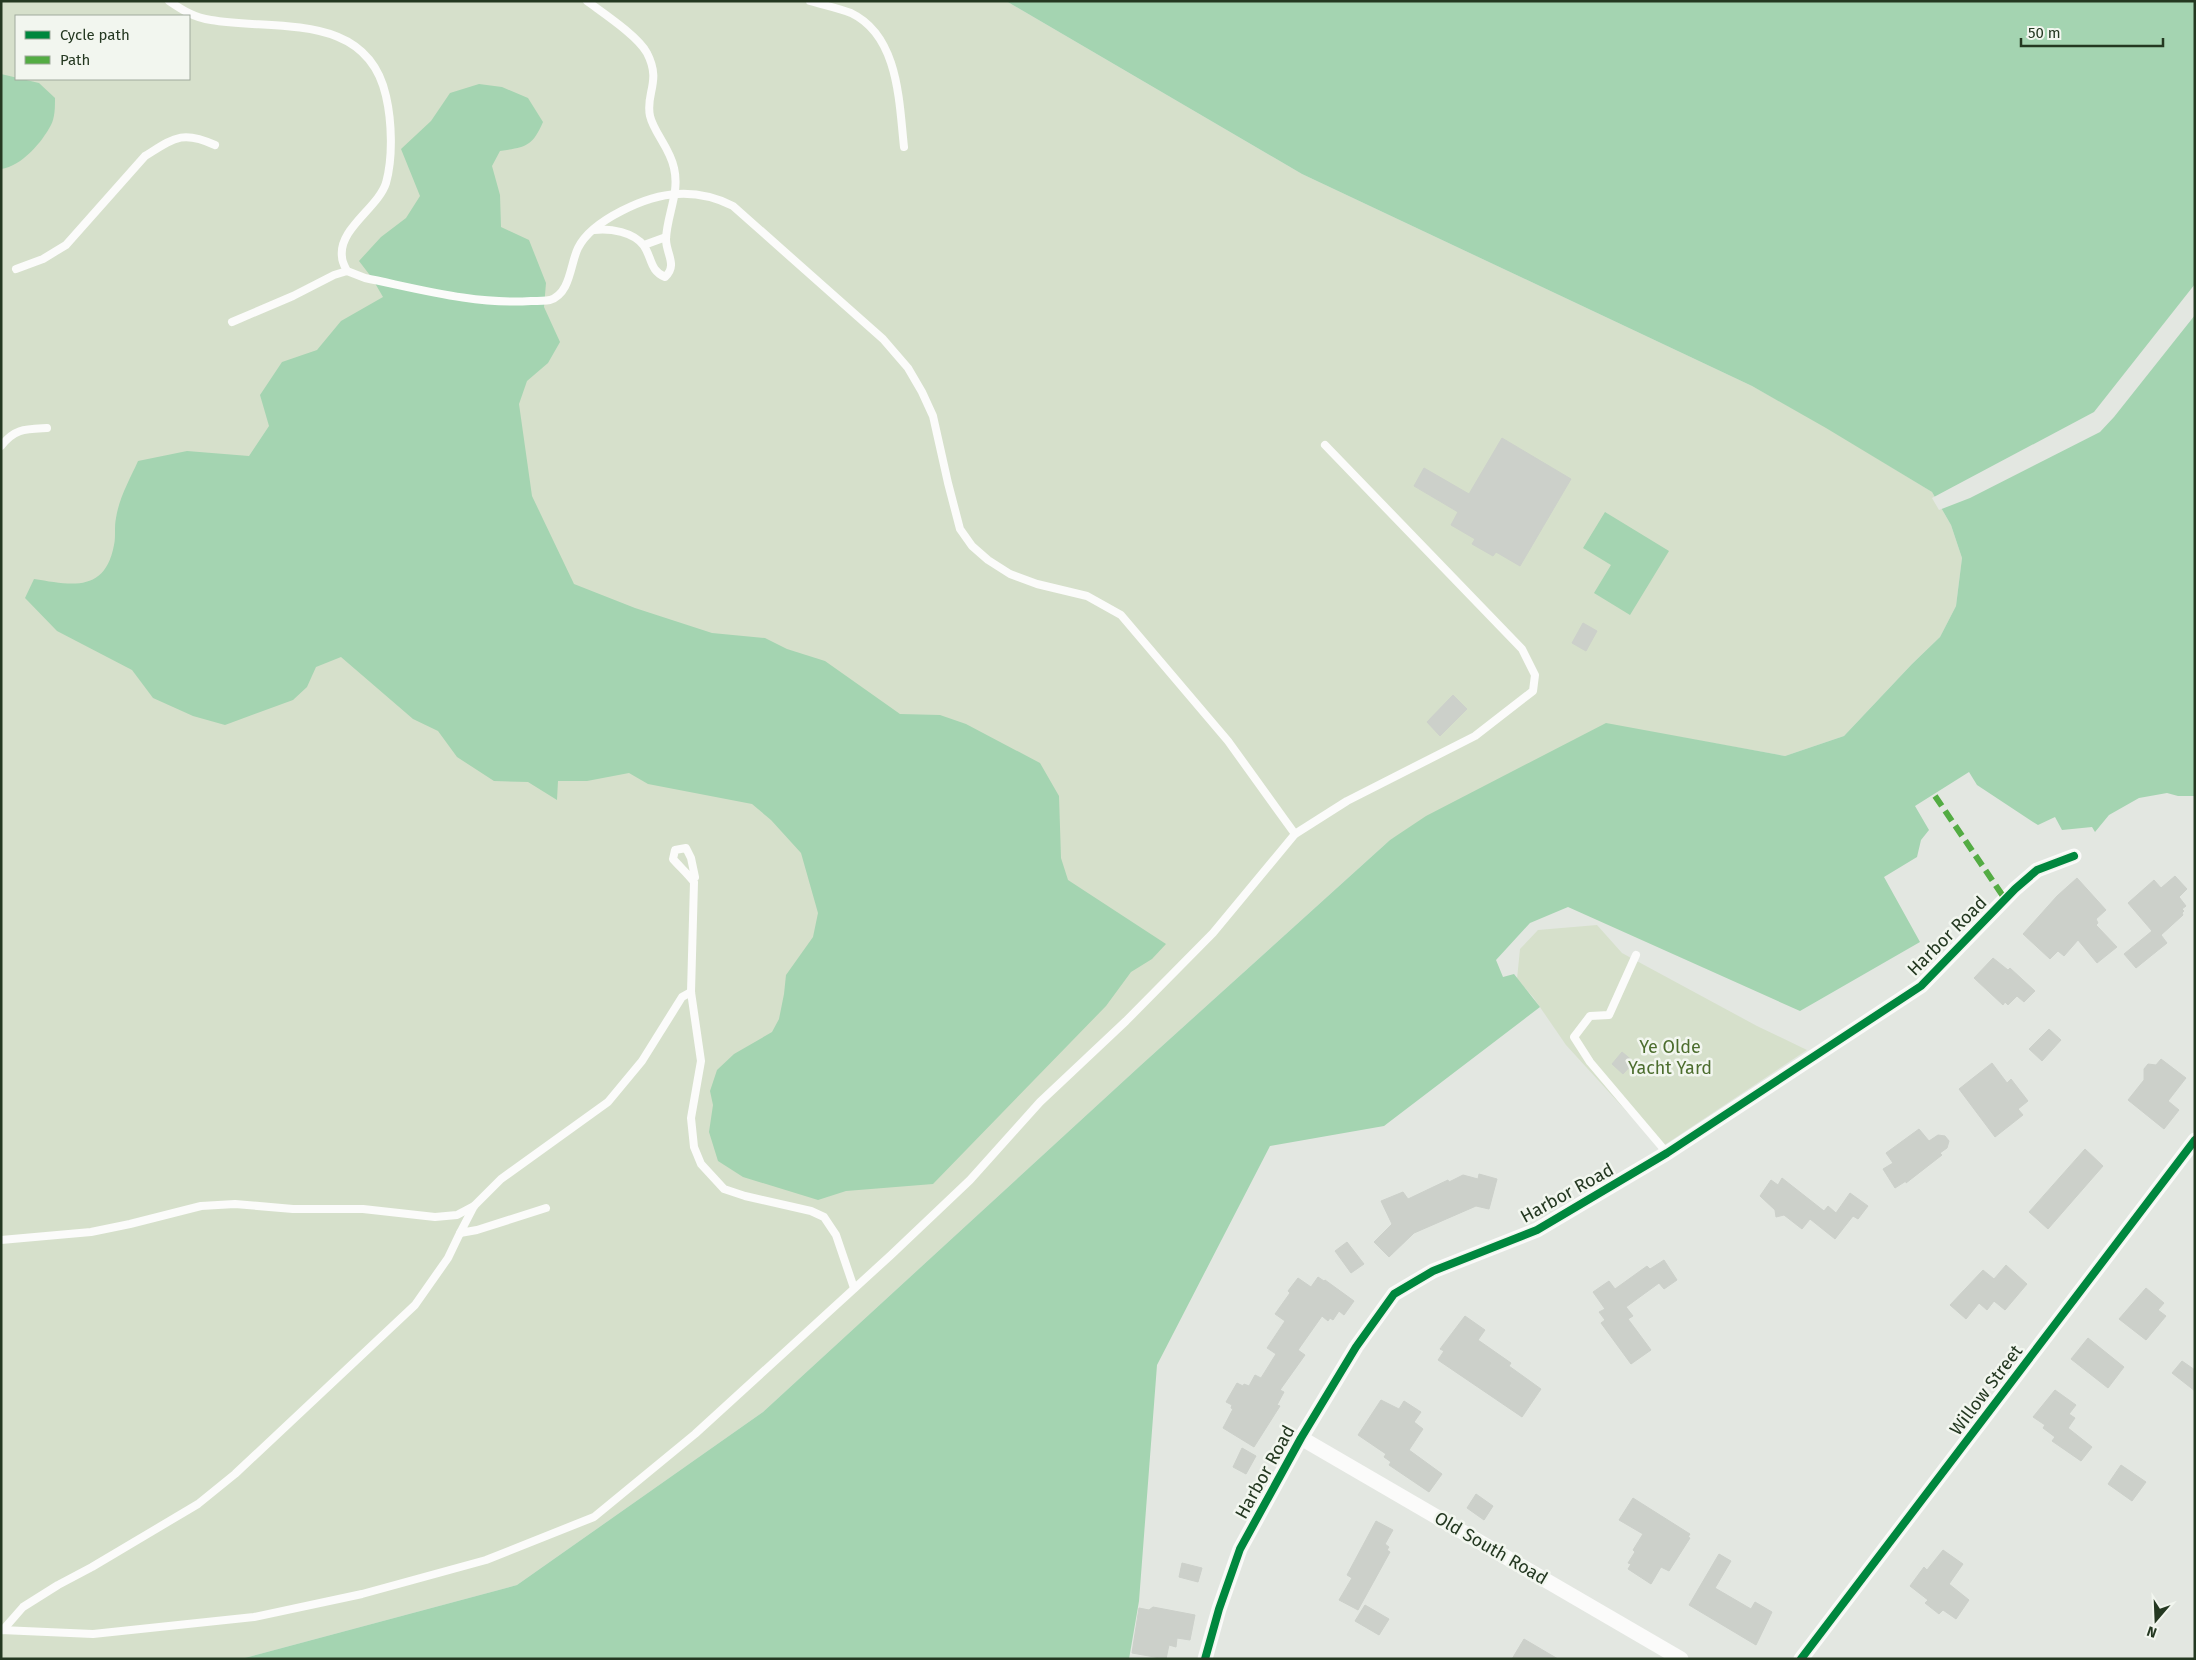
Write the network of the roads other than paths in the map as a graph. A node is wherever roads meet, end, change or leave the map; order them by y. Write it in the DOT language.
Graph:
graph roads {
  1 [pos="169,1"];
  2 [pos="586,1"];
  3 [pos="810,1"];
  4 [pos="215,144"];
  5 [pos="904,147"];
  6 [pos="676,194"];
  7 [pos="592,230"];
  8 [pos="666,237"];
  9 [pos="644,245"];
  10 [pos="16,269"];
  11 [pos="347,271"];
  12 [pos="232,322"];
  13 [pos="46,428"];
  14 [pos="1325,445"];
  15 [pos="1,446"];
  16 [pos="1295,834"];
  17 [pos="2074,856"];
  18 [pos="695,877"];
  19 [pos="1636,956"];
  20 [pos="691,992"];
  21 [pos="2195,1140"];
  22 [pos="1667,1153"];
  23 [pos="474,1206"];
  24 [pos="546,1208"];
  25 [pos="460,1233"];
  26 [pos="1,1240"];
  27 [pos="854,1288"];
  28 [pos="1301,1438"];
  29 [pos="2,1630"];
  30 [pos="1205,1659"];
  31 [pos="1681,1659"];
  32 [pos="1801,1659"];
  1 -- 11 [label="lane"];
  2 -- 6 [label="lane"];
  3 -- 5 [label="lane"];
  4 -- 10 [label="lane"];
  6 -- 7 [label="lane"];
  6 -- 8 [label="lane"];
  6 -- 16 [label="lane"];
  7 -- 9 [label="lane"];
  7 -- 11 [label="lane"];
  8 -- 9 [label="lane"];
  8 -- 9 [label="lane"];
  11 -- 12 [label="lane"];
  13 -- 15 [label="lane"];
  14 -- 16 [label="lane"];
  16 -- 27 [label="lane"];
  17 -- 22 [label="street, Harbor Road"];
  18 -- 20 [label="lane"];
  19 -- 22 [label="lane"];
  20 -- 23 [label="lane"];
  20 -- 27 [label="lane"];
  21 -- 32 [label="street, Willow Street"];
  22 -- 28 [label="street, Harbor Road"];
  23 -- 25 [label="lane"];
  23 -- 26 [label="lane"];
  24 -- 25 [label="lane"];
  25 -- 29 [label="lane"];
  27 -- 29 [label="lane"];
  28 -- 30 [label="street, Harbor Road"];
  28 -- 31 [label="street, Old South Road"];
}
